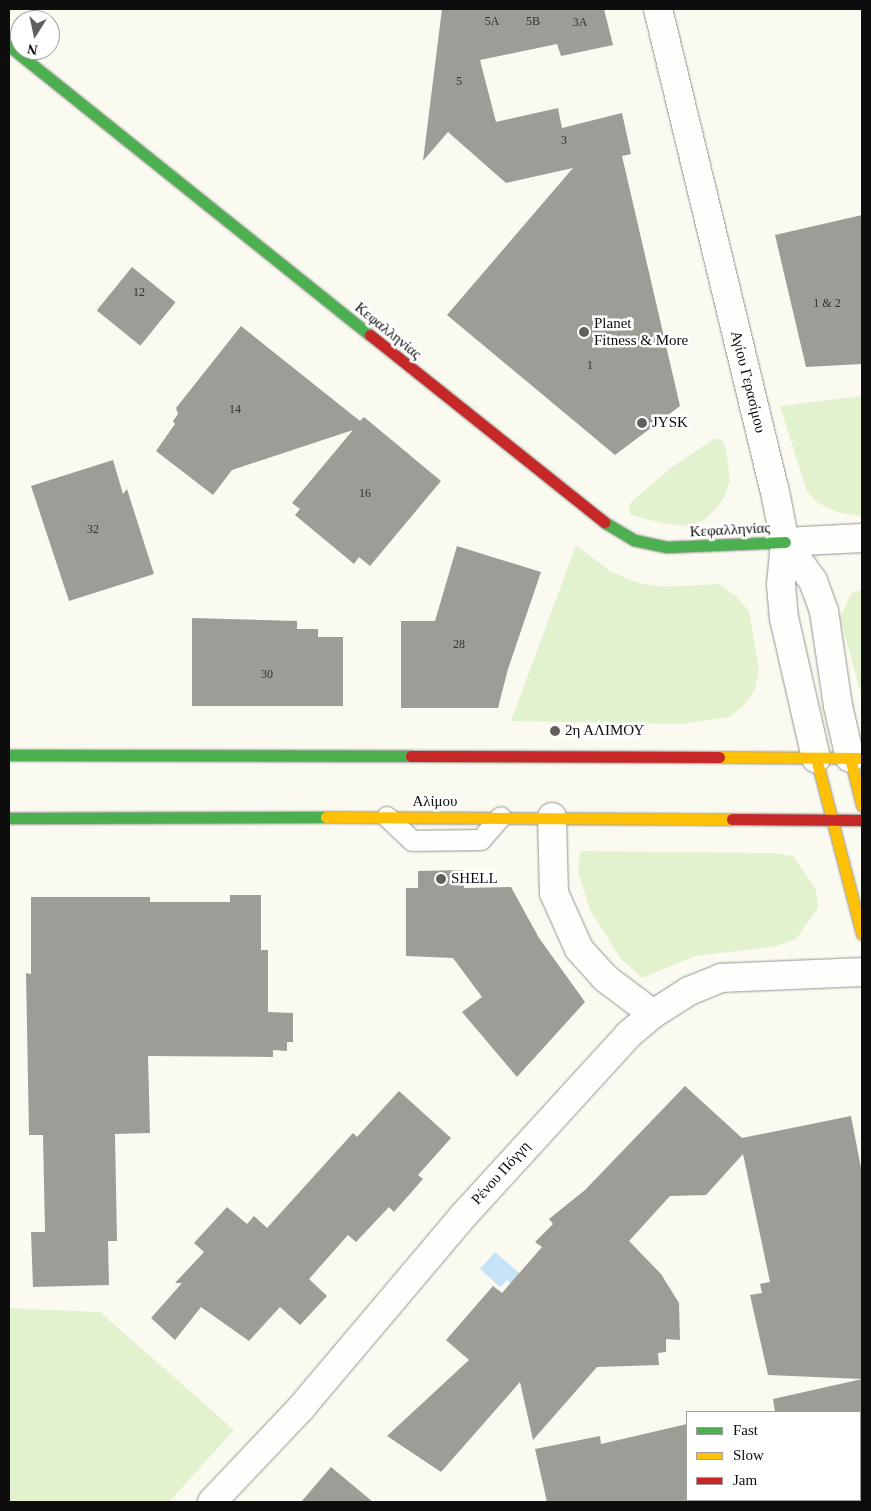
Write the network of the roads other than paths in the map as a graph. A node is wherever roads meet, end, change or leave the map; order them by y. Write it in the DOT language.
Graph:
graph roads {
  1 [pos="658,9"];
  2 [pos="9,46"];
  3 [pos="862,538"];
  4 [pos="785,542"];
  5 [pos="9,755"];
  6 [pos="816,758"];
  7 [pos="856,758"];
  8 [pos="862,806"];
  9 [pos="552,816"];
  10 [pos="387,817"];
  11 [pos="501,817"];
  12 [pos="9,818"];
  13 [pos="832,819"];
  14 [pos="862,820"];
  15 [pos="862,934"];
  16 [pos="862,972"];
  17 [pos="653,1014"];
  18 [pos="212,1502"];
  1 -- 4 [label="street, Αγίου Γερασίμου"];
  2 -- 4 [label="main road, Κεφαλληνίας"];
  3 -- 4 [label="street"];
  4 -- 6 [label="street, Αγίου Γερασίμου"];
  4 -- 7 [label="street"];
  5 -- 6 [label="main road"];
  6 -- 7 [label="main road"];
  6 -- 13 [label="main road"];
  7 -- 8 [label="main road"];
  9 -- 11 [label="main road"];
  9 -- 13 [label="main road"];
  9 -- 17 [label="street"];
  10 -- 11 [label="lane"];
  10 -- 12 [label="main road"];
  13 -- 14 [label="main road"];
  13 -- 15 [label="main road"];
  16 -- 17 [label="street, Ρένου Πόγγη"];
  17 -- 18 [label="street, Ρένου Πόγγη"];
}
